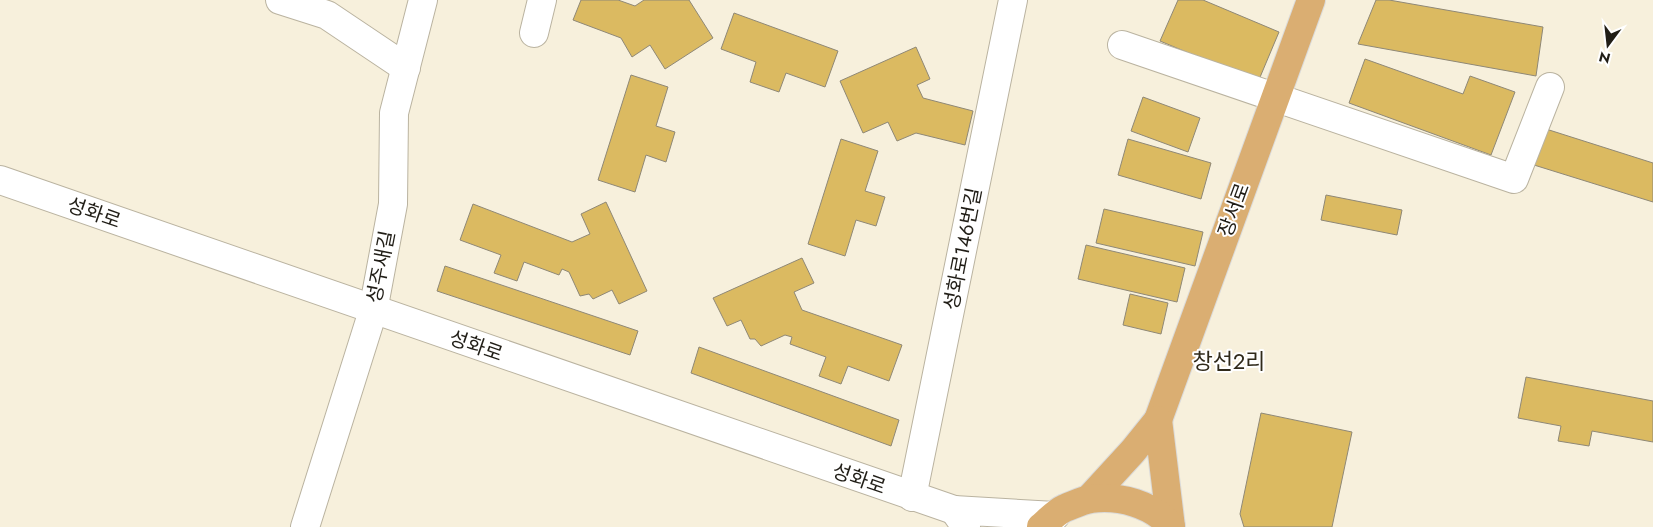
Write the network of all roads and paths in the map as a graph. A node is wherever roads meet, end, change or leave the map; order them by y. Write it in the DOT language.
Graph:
graph roads {
  1 [pos="280,0"];
  2 [pos="423,0"];
  3 [pos="542,0"];
  4 [pos="1013,0"];
  5 [pos="1311,0"];
  6 [pos="534,33"];
  7 [pos="1122,45"];
  8 [pos="406,68"];
  9 [pos="1550,87"];
  10 [pos="1275,98"];
  11 [pos="0,180"];
  12 [pos="373,310"];
  13 [pos="1158,420"];
  14 [pos="912,497"];
  15 [pos="1090,499"];
  16 [pos="960,519"];
  17 [pos="1048,521"];
  18 [pos="305,527"];
  19 [pos="1171,527"];
  1 -- 8 [label="street"];
  2 -- 8 [label="street, 성주새길"];
  3 -- 6 [label="street"];
  4 -- 14 [label="street, 성화로146번길"];
  5 -- 10 [label="main road, 장서로"];
  7 -- 10 [label="street"];
  8 -- 12 [label="street, 성주새길"];
  9 -- 10 [label="street"];
  10 -- 13 [label="main road, 장서로"];
  11 -- 12 [label="street, 성화로"];
  12 -- 14 [label="street, 성화로"];
  12 -- 18 [label="street, 성주새길"];
  13 -- 15 [label="main road"];
  13 -- 19 [label="main road"];
  14 -- 16 [label="street, 성화로"];
  15 -- 17 [label="main road"];
  15 -- 19 [label="main road"];
  16 -- 17 [label="street, 성화로"];
}
